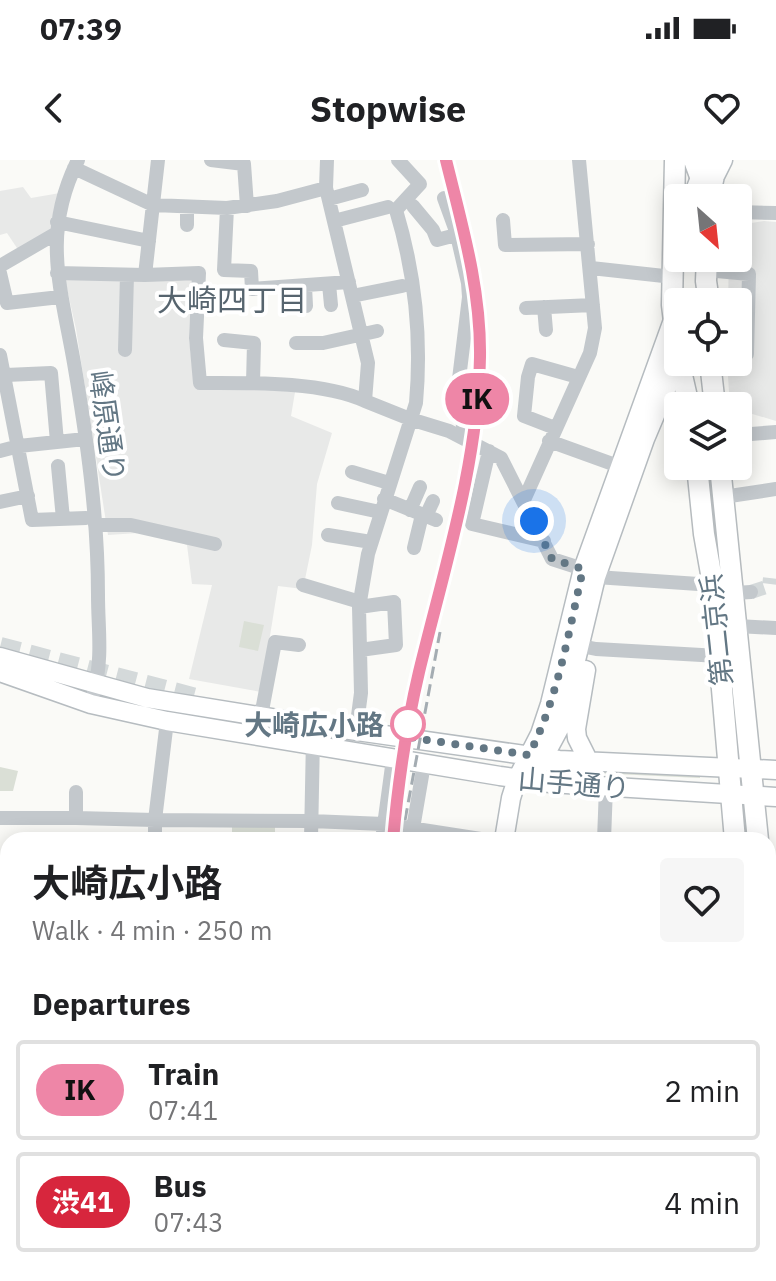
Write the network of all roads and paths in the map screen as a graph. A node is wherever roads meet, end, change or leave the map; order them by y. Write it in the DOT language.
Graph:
graph roads {
  1 [pos="158,160"];
  2 [pos="211,160"];
  3 [pos="327,160"];
  4 [pos="398,160"];
  5 [pos="579,160"];
  6 [pos="675,160"];
  7 [pos="723,160"];
  8 [pos="76,164"];
  9 [pos="675,184"];
  10 [pos="713,184"];
  11 [pos="362,190"];
  12 [pos="327,193"];
  13 [pos="444,198"];
  14 [pos="153,205"];
  15 [pos="247,206"];
  16 [pos="413,206"];
  17 [pos="187,207"];
  18 [pos="388,207"];
  19 [pos="227,208"];
  20 [pos="752,212"];
  21 [pos="776,213"];
  22 [pos="503,220"];
  23 [pos="334,221"];
  24 [pos="187,225"];
  25 [pos="56,228"];
  26 [pos="456,235"];
  27 [pos="149,241"];
  28 [pos="588,244"];
  29 [pos="664,264"];
  30 [pos="0,266"];
  31 [pos="591,268"];
  32 [pos="728,272"];
  33 [pos="0,273"];
  34 [pos="57,273"];
  35 [pos="127,275"];
  36 [pos="145,275"];
  37 [pos="329,284"];
  38 [pos="305,286"];
  39 [pos="402,286"];
  40 [pos="749,288"];
  41 [pos="351,289"];
  42 [pos="60,297"];
  43 [pos="331,305"];
  44 [pos="593,305"];
  45 [pos="4,306"];
  46 [pos="306,306"];
  47 [pos="544,307"];
  48 [pos="526,308"];
  49 [pos="546,330"];
  50 [pos="377,331"];
  51 [pos="361,333"];
  52 [pos="224,340"];
  53 [pos="296,343"];
  54 [pos="664,345"];
  55 [pos="125,350"];
  56 [pos="0,355"];
  57 [pos="6,375"];
  58 [pos="672,376"];
  59 [pos="578,377"];
  60 [pos="253,383"];
  61 [pos="664,400"];
  62 [pos="365,401"];
  63 [pos="661,402"];
  64 [pos="6,413"];
  65 [pos="410,419"];
  66 [pos="776,432"];
  67 [pos="552,434"];
  68 [pos="752,434"];
  69 [pos="85,439"];
  70 [pos="464,439"];
  71 [pos="57,442"];
  72 [pos="19,446"];
  73 [pos="0,451"];
  74 [pos="489,451"];
  75 [pos="58,466"];
  76 [pos="621,467"];
  77 [pos="352,472"];
  78 [pos="698,480"];
  79 [pos="721,480"];
  80 [pos="389,483"];
  81 [pos="420,487"];
  82 [pos="776,489"];
  83 [pos="28,496"];
  84 [pos="723,497"];
  85 [pos="524,500"];
  86 [pos="433,501"];
  87 [pos="0,502"];
  88 [pos="338,503"];
  89 [pos="382,506"];
  90 [pos="424,515"];
  91 [pos="63,519"];
  92 [pos="91,522"];
  93 [pos="328,535"];
  94 [pos="544,541"];
  95 [pos="371,542"];
  96 [pos="215,544"];
  97 [pos="414,548"];
  98 [pos="589,573"];
  99 [pos="303,585"];
  100 [pos="713,585"];
  101 [pos="359,604"];
  102 [pos="737,626"];
  103 [pos="776,628"];
  104 [pos="299,645"];
  105 [pos="581,646"];
  106 [pos="360,650"];
  107 [pos="719,656"];
  108 [pos="0,657"];
  109 [pos="0,672"];
  110 [pos="96,684"];
  111 [pos="91,704"];
  112 [pos="261,716"];
  113 [pos="167,721"];
  114 [pos="315,725"];
  115 [pos="356,731"];
  116 [pos="311,744"];
  117 [pos="537,757"];
  118 [pos="393,759"];
  119 [pos="589,762"];
  120 [pos="424,764"];
  121 [pos="730,769"];
  122 [pos="752,769"];
  123 [pos="776,770"];
  124 [pos="524,779"];
  125 [pos="606,787"];
  126 [pos="76,792"];
  127 [pos="731,795"];
  128 [pos="754,796"];
  129 [pos="776,797"];
  130 [pos="0,818"];
  131 [pos="76,818"];
  132 [pos="155,820"];
  133 [pos="311,821"];
  134 [pos="384,824"];
  135 [pos="155,832"];
  136 [pos="311,832"];
  137 [pos="383,832"];
  138 [pos="406,832"];
  139 [pos="412,832"];
  140 [pos="505,832"];
  141 [pos="517,832"];
  142 [pos="604,832"];
  143 [pos="734,832"];
  144 [pos="757,832"];
  1 -- 14 [label="street"];
  2 -- 15 [label="street"];
  3 -- 12 [label="street"];
  4 -- 65 [label="street"];
  5 -- 28 [label="street"];
  6 -- 9 [label="highway"];
  7 -- 10 [label="main road"];
  8 -- 14 [label="street"];
  8 -- 25 [label="street, 峰原通り"];
  11 -- 12 [label="street"];
  12 -- 15 [label="street"];
  12 -- 23 [label="street"];
  13 -- 26 [label="street"];
  14 -- 17 [label="street"];
  14 -- 27 [label="street"];
  15 -- 19 [label="street"];
  16 -- 26 [label="street"];
  17 -- 19 [label="street"];
  17 -- 24 [label="street"];
  18 -- 23 [label="street"];
  19 -- 38 [label="street"];
  20 -- 21 [label="street"];
  22 -- 28 [label="street"];
  23 -- 41 [label="street"];
  25 -- 27 [label="street"];
  25 -- 30 [label="street"];
  25 -- 34 [label="street, 峰原通り"];
  26 -- 70 [label="street"];
  27 -- 36 [label="street"];
  28 -- 31 [label="street"];
  29 -- 31 [label="street"];
  31 -- 44 [label="street"];
  32 -- 40 [label="street"];
  33 -- 45 [label="street"];
  34 -- 35 [label="street"];
  34 -- 42 [label="street, 峰原通り"];
  35 -- 36 [label="street"];
  35 -- 55 [label="street"];
  36 -- 60 [label="street"];
  37 -- 38 [label="street"];
  37 -- 41 [label="street"];
  37 -- 43 [label="street"];
  38 -- 46 [label="street"];
  39 -- 41 [label="street"];
  41 -- 51 [label="street"];
  42 -- 45 [label="street"];
  42 -- 69 [label="street, 峰原通り"];
  44 -- 47 [label="street"];
  44 -- 59 [label="street"];
  47 -- 48 [label="street"];
  47 -- 49 [label="street"];
  50 -- 51 [label="street"];
  51 -- 53 [label="street"];
  51 -- 62 [label="street"];
  52 -- 60 [label="street"];
  54 -- 76 [label="main road"];
  56 -- 57 [label="street"];
  57 -- 64 [label="street"];
  57 -- 71 [label="street"];
  58 -- 63 [label="main road"];
  59 -- 67 [label="street"];
  59 -- 67 [label="street"];
  60 -- 62 [label="street"];
  61 -- 63 [label="main road"];
  62 -- 65 [label="street"];
  63 -- 98 [label="main road"];
  64 -- 72 [label="street"];
  65 -- 70 [label="street"];
  65 -- 80 [label="street"];
  66 -- 68 [label="street"];
  67 -- 76 [label="street"];
  67 -- 85 [label="street"];
  69 -- 71 [label="street"];
  69 -- 92 [label="street, 峰原通り"];
  70 -- 74 [label="street"];
  71 -- 72 [label="street"];
  72 -- 73 [label="street"];
  72 -- 83 [label="street"];
  74 -- 85 [label="street"];
  74 -- 94 [label="street"];
  75 -- 91 [label="street"];
  76 -- 98 [label="main road"];
  77 -- 80 [label="street"];
  78 -- 100 [label="highway, 第二京浜"];
  79 -- 84 [label="highway, 第二京浜"];
  80 -- 89 [label="street"];
  81 -- 90 [label="street"];
  82 -- 84 [label="street"];
  83 -- 87 [label="street"];
  83 -- 91 [label="street"];
  84 -- 102 [label="highway, 第二京浜"];
  85 -- 94 [label="street"];
  86 -- 90 [label="street"];
  88 -- 89 [label="street"];
  89 -- 90 [label="street"];
  89 -- 95 [label="street"];
  90 -- 97 [label="street"];
  91 -- 92 [label="street"];
  92 -- 96 [label="street"];
  92 -- 110 [label="street, 峰原通り"];
  93 -- 95 [label="street"];
  94 -- 98 [label="street"];
  95 -- 101 [label="street"];
  98 -- 100 [label="street"];
  98 -- 105 [label="main road"];
  98 -- 117 [label="main road"];
  99 -- 101 [label="street"];
  100 -- 107 [label="highway, 第二京浜"];
  101 -- 106 [label="street"];
  101 -- 106 [label="street"];
  102 -- 103 [label="street"];
  102 -- 122 [label="highway, 第二京浜"];
  104 -- 112 [label="street"];
  105 -- 107 [label="street"];
  105 -- 117 [label="main road"];
  105 -- 119 [label="main road"];
  106 -- 115 [label="street"];
  107 -- 121 [label="highway, 第二京浜"];
  108 -- 110 [label="main road, 山手通り"];
  109 -- 111 [label="main road, 山手通り"];
  110 -- 111 [label="street, 峰原通り"];
  110 -- 112 [label="main road, 山手通り"];
  111 -- 113 [label="main road, 山手通り"];
  112 -- 114 [label="main road, 山手通り"];
  113 -- 116 [label="main road, 山手通り"];
  113 -- 132 [label="street"];
  114 -- 115 [label="main road, 山手通り"];
  114 -- 116 [label="street"];
  115 -- 117 [label="main road, 山手通り"];
  116 -- 118 [label="main road, 山手通り"];
  116 -- 133 [label="street"];
  117 -- 119 [label="main road, 山手通り"];
  117 -- 124 [label="main road"];
  118 -- 120 [label="main road, 山手通り"];
  118 -- 134 [label="street"];
  119 -- 121 [label="main road, 山手通り"];
  120 -- 124 [label="main road, 山手通り"];
  120 -- 139 [label="street"];
  121 -- 122 [label="main road, 山手通り"];
  121 -- 127 [label="highway, 第二京浜"];
  122 -- 123 [label="main road, 山手通り"];
  122 -- 128 [label="highway, 第二京浜"];
  124 -- 125 [label="main road, 山手通り"];
  124 -- 140 [label="main road"];
  124 -- 141 [label="main road"];
  125 -- 127 [label="main road, 山手通り"];
  125 -- 142 [label="street"];
  126 -- 131 [label="street"];
  127 -- 128 [label="main road, 山手通り"];
  127 -- 143 [label="highway, 第二京浜"];
  128 -- 129 [label="main road, 山手通り"];
  128 -- 144 [label="highway, 第二京浜"];
  130 -- 131 [label="street"];
  131 -- 132 [label="street"];
  132 -- 133 [label="street"];
  132 -- 135 [label="street"];
  133 -- 134 [label="street"];
  133 -- 136 [label="street"];
  134 -- 137 [label="street"];
  134 -- 138 [label="street"];
}
